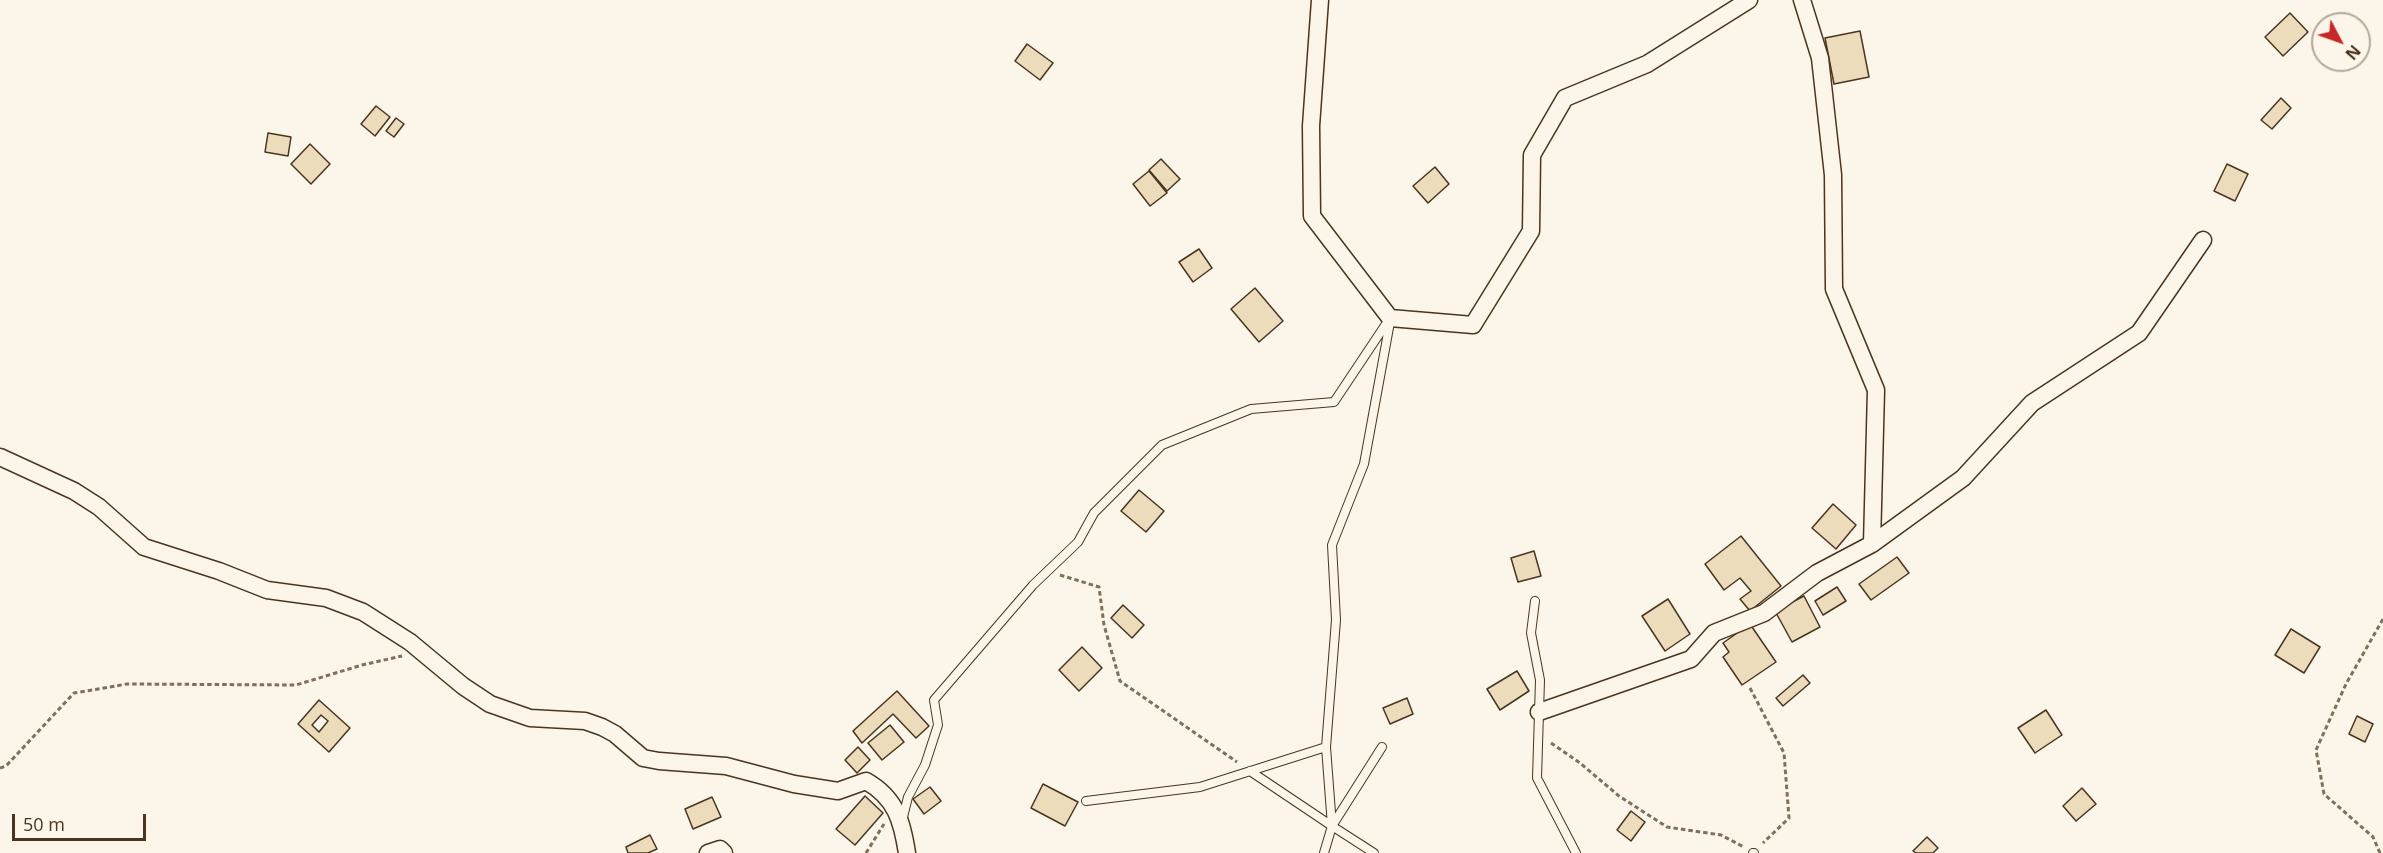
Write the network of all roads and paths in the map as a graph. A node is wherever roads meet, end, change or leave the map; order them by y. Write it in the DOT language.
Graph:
graph roads {
  1 [pos="1320,0"];
  2 [pos="1749,0"];
  3 [pos="1803,0"];
  4 [pos="2203,240"];
  5 [pos="1390,318"];
  6 [pos="0,457"];
  7 [pos="1872,544"];
  8 [pos="1048,570"];
  9 [pos="1535,601"];
  10 [pos="2383,619"];
  11 [pos="422,652"];
  12 [pos="1750,688"];
  13 [pos="1539,712"];
  14 [pos="1538,734"];
  15 [pos="1326,747"];
  16 [pos="1382,747"];
  17 [pos="0,768"];
  18 [pos="1250,771"];
  19 [pos="1086,801"];
  20 [pos="898,815"];
  21 [pos="1332,826"];
  22 [pos="708,853"];
  23 [pos="724,853"];
  24 [pos="866,853"];
  25 [pos="907,853"];
  26 [pos="1324,853"];
  27 [pos="1374,853"];
  28 [pos="1576,853"];
  29 [pos="1754,853"];
  30 [pos="2380,853"];
  1 -- 5 [label="street"];
  2 -- 5 [label="street"];
  3 -- 7 [label="street"];
  4 -- 7 [label="street"];
  5 -- 8 [label="lane"];
  5 -- 15 [label="lane"];
  6 -- 11 [label="street"];
  7 -- 13 [label="street"];
  8 -- 18 [label="path"];
  8 -- 20 [label="lane"];
  9 -- 13 [label="lane"];
  10 -- 30 [label="path"];
  11 -- 17 [label="path"];
  11 -- 20 [label="street"];
  12 -- 29 [label="path"];
  13 -- 14 [label="lane"];
  14 -- 28 [label="lane"];
  14 -- 29 [label="path"];
  15 -- 18 [label="lane"];
  15 -- 21 [label="lane"];
  16 -- 21 [label="lane"];
  18 -- 19 [label="lane"];
  18 -- 21 [label="lane"];
  20 -- 24 [label="path"];
  20 -- 25 [label="street"];
  21 -- 26 [label="lane"];
  21 -- 27 [label="lane"];
  22 -- 23 [label="street"];
}
